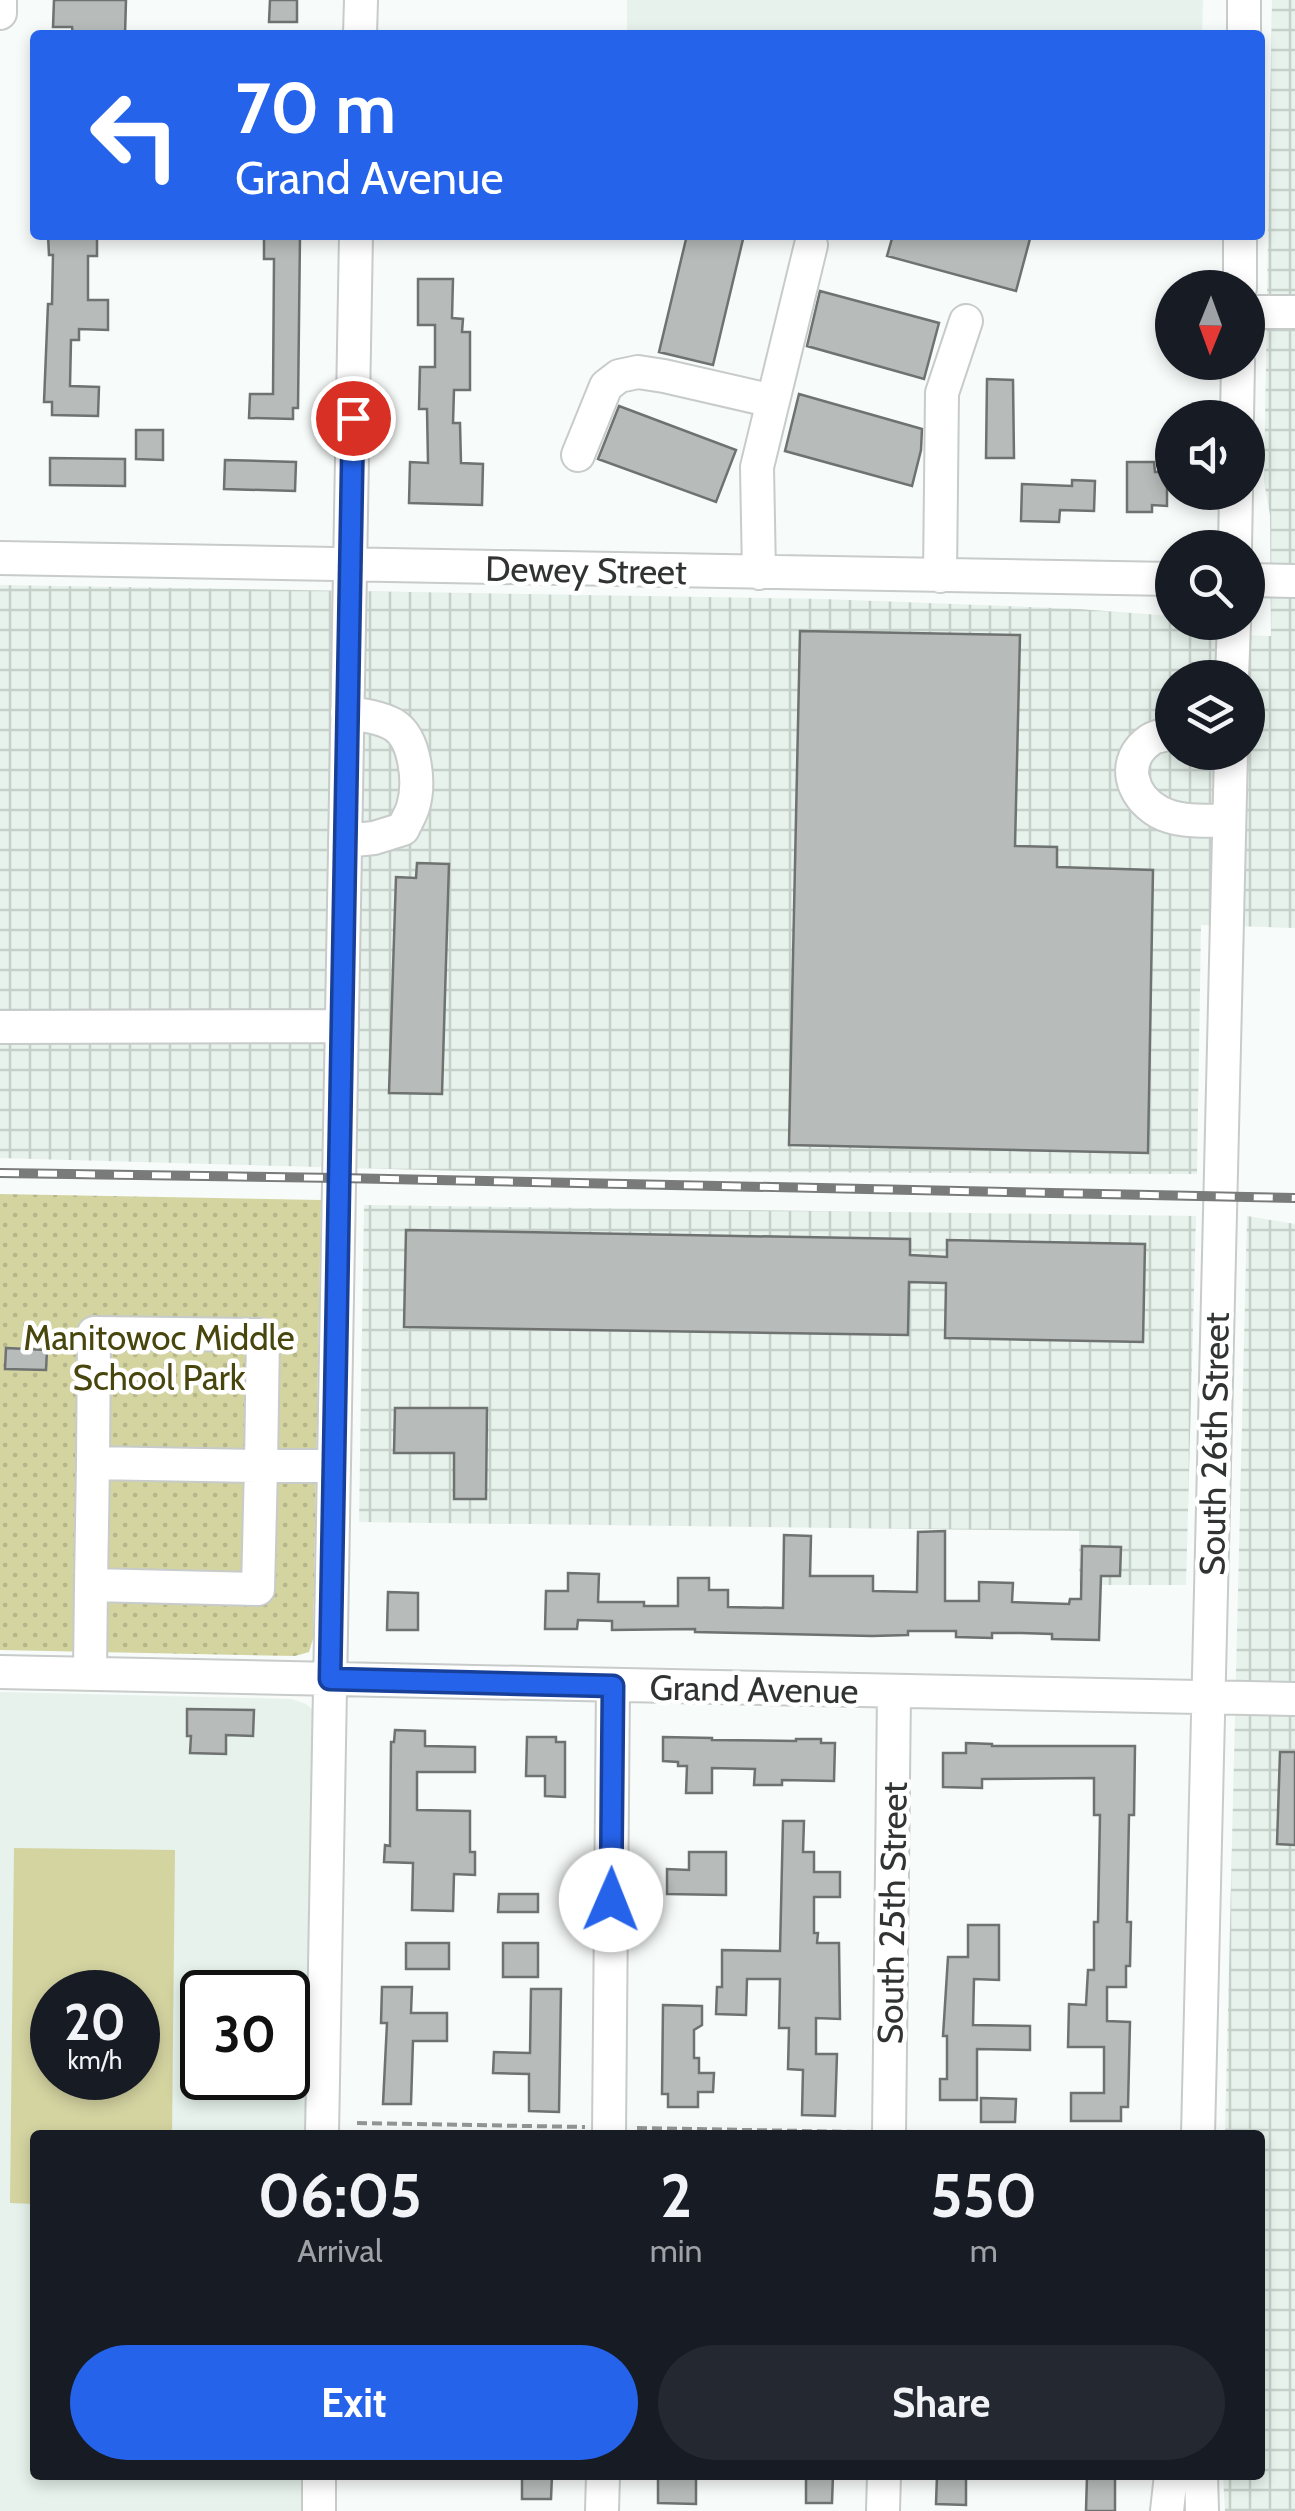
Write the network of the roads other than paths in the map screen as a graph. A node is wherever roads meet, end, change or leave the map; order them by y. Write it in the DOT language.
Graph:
graph roads {
  1 [pos="0,0"];
  2 [pos="361,0"];
  3 [pos="1244,0"];
  4 [pos="0,12"];
  5 [pos="360,30"];
  6 [pos="1244,30"];
  7 [pos="356,240"];
  8 [pos="1240,240"];
  9 [pos="811,245"];
  10 [pos="1240,270"];
  11 [pos="1265,312"];
  12 [pos="1295,312"];
  13 [pos="966,321"];
  14 [pos="773,401"];
  15 [pos="578,455"];
  16 [pos="0,558"];
  17 [pos="350,566"];
  18 [pos="759,573"];
  19 [pos="940,576"];
  20 [pos="1155,579"];
  21 [pos="1265,580"];
  22 [pos="1295,581"];
  23 [pos="347,713"];
  24 [pos="1155,738"];
  25 [pos="1230,770"];
  26 [pos="1229,821"];
  27 [pos="345,841"];
  28 [pos="342,1026"];
  29 [pos="0,1027"];
  30 [pos="93,1462"];
  31 [pos="261,1466"];
  32 [pos="334,1466"];
  33 [pos="91,1586"];
  34 [pos="0,1672"];
  35 [pos="90,1674"];
  36 [pos="330,1679"];
  37 [pos="613,1686"];
  38 [pos="894,1692"];
  39 [pos="1209,1697"];
  40 [pos="1295,1700"];
  41 [pos="322,2130"];
  42 [pos="610,2130"];
  43 [pos="890,2130"];
  44 [pos="1198,2130"];
  45 [pos="319,2480"];
  46 [pos="603,2480"];
  47 [pos="884,2480"];
  48 [pos="1170,2480"];
  49 [pos="1201,2480"];
  50 [pos="319,2511"];
  51 [pos="602,2511"];
  52 [pos="883,2511"];
  53 [pos="1167,2511"];
  54 [pos="1202,2511"];
  1 -- 4 [label="street"];
  2 -- 5 [label="street"];
  3 -- 6 [label="street"];
  7 -- 17 [label="street"];
  8 -- 10 [label="street"];
  9 -- 14 [label="street"];
  11 -- 12 [label="street"];
  13 -- 19 [label="street"];
  14 -- 15 [label="street"];
  14 -- 18 [label="street"];
  16 -- 17 [label="street, Dewey Street"];
  17 -- 18 [label="street, Dewey Street"];
  17 -- 23 [label="street"];
  18 -- 19 [label="street, Dewey Street"];
  19 -- 20 [label="street, Dewey Street"];
  21 -- 22 [label="street"];
  23 -- 27 [label="street"];
  23 -- 27 [label="street"];
  24 -- 26 [label="street"];
  25 -- 26 [label="street, South 26th Street"];
  26 -- 39 [label="street, South 26th Street"];
  27 -- 28 [label="street"];
  28 -- 29 [label="street"];
  28 -- 32 [label="street"];
  30 -- 31 [label="street"];
  30 -- 31 [label="street"];
  30 -- 33 [label="street"];
  31 -- 32 [label="street"];
  31 -- 33 [label="street"];
  32 -- 36 [label="street"];
  33 -- 35 [label="street"];
  34 -- 35 [label="street, Grand Avenue"];
  35 -- 36 [label="street, Grand Avenue"];
  36 -- 37 [label="street, Grand Avenue"];
  36 -- 41 [label="street"];
  37 -- 38 [label="street, Grand Avenue"];
  37 -- 42 [label="street"];
  38 -- 39 [label="street, Grand Avenue"];
  38 -- 43 [label="street, South 25th Street"];
  39 -- 40 [label="street, Grand Avenue"];
  39 -- 44 [label="street, South 26th Street"];
  45 -- 50 [label="street"];
  46 -- 51 [label="street"];
  47 -- 52 [label="street"];
  48 -- 53 [label="street"];
  49 -- 54 [label="street"];
}
